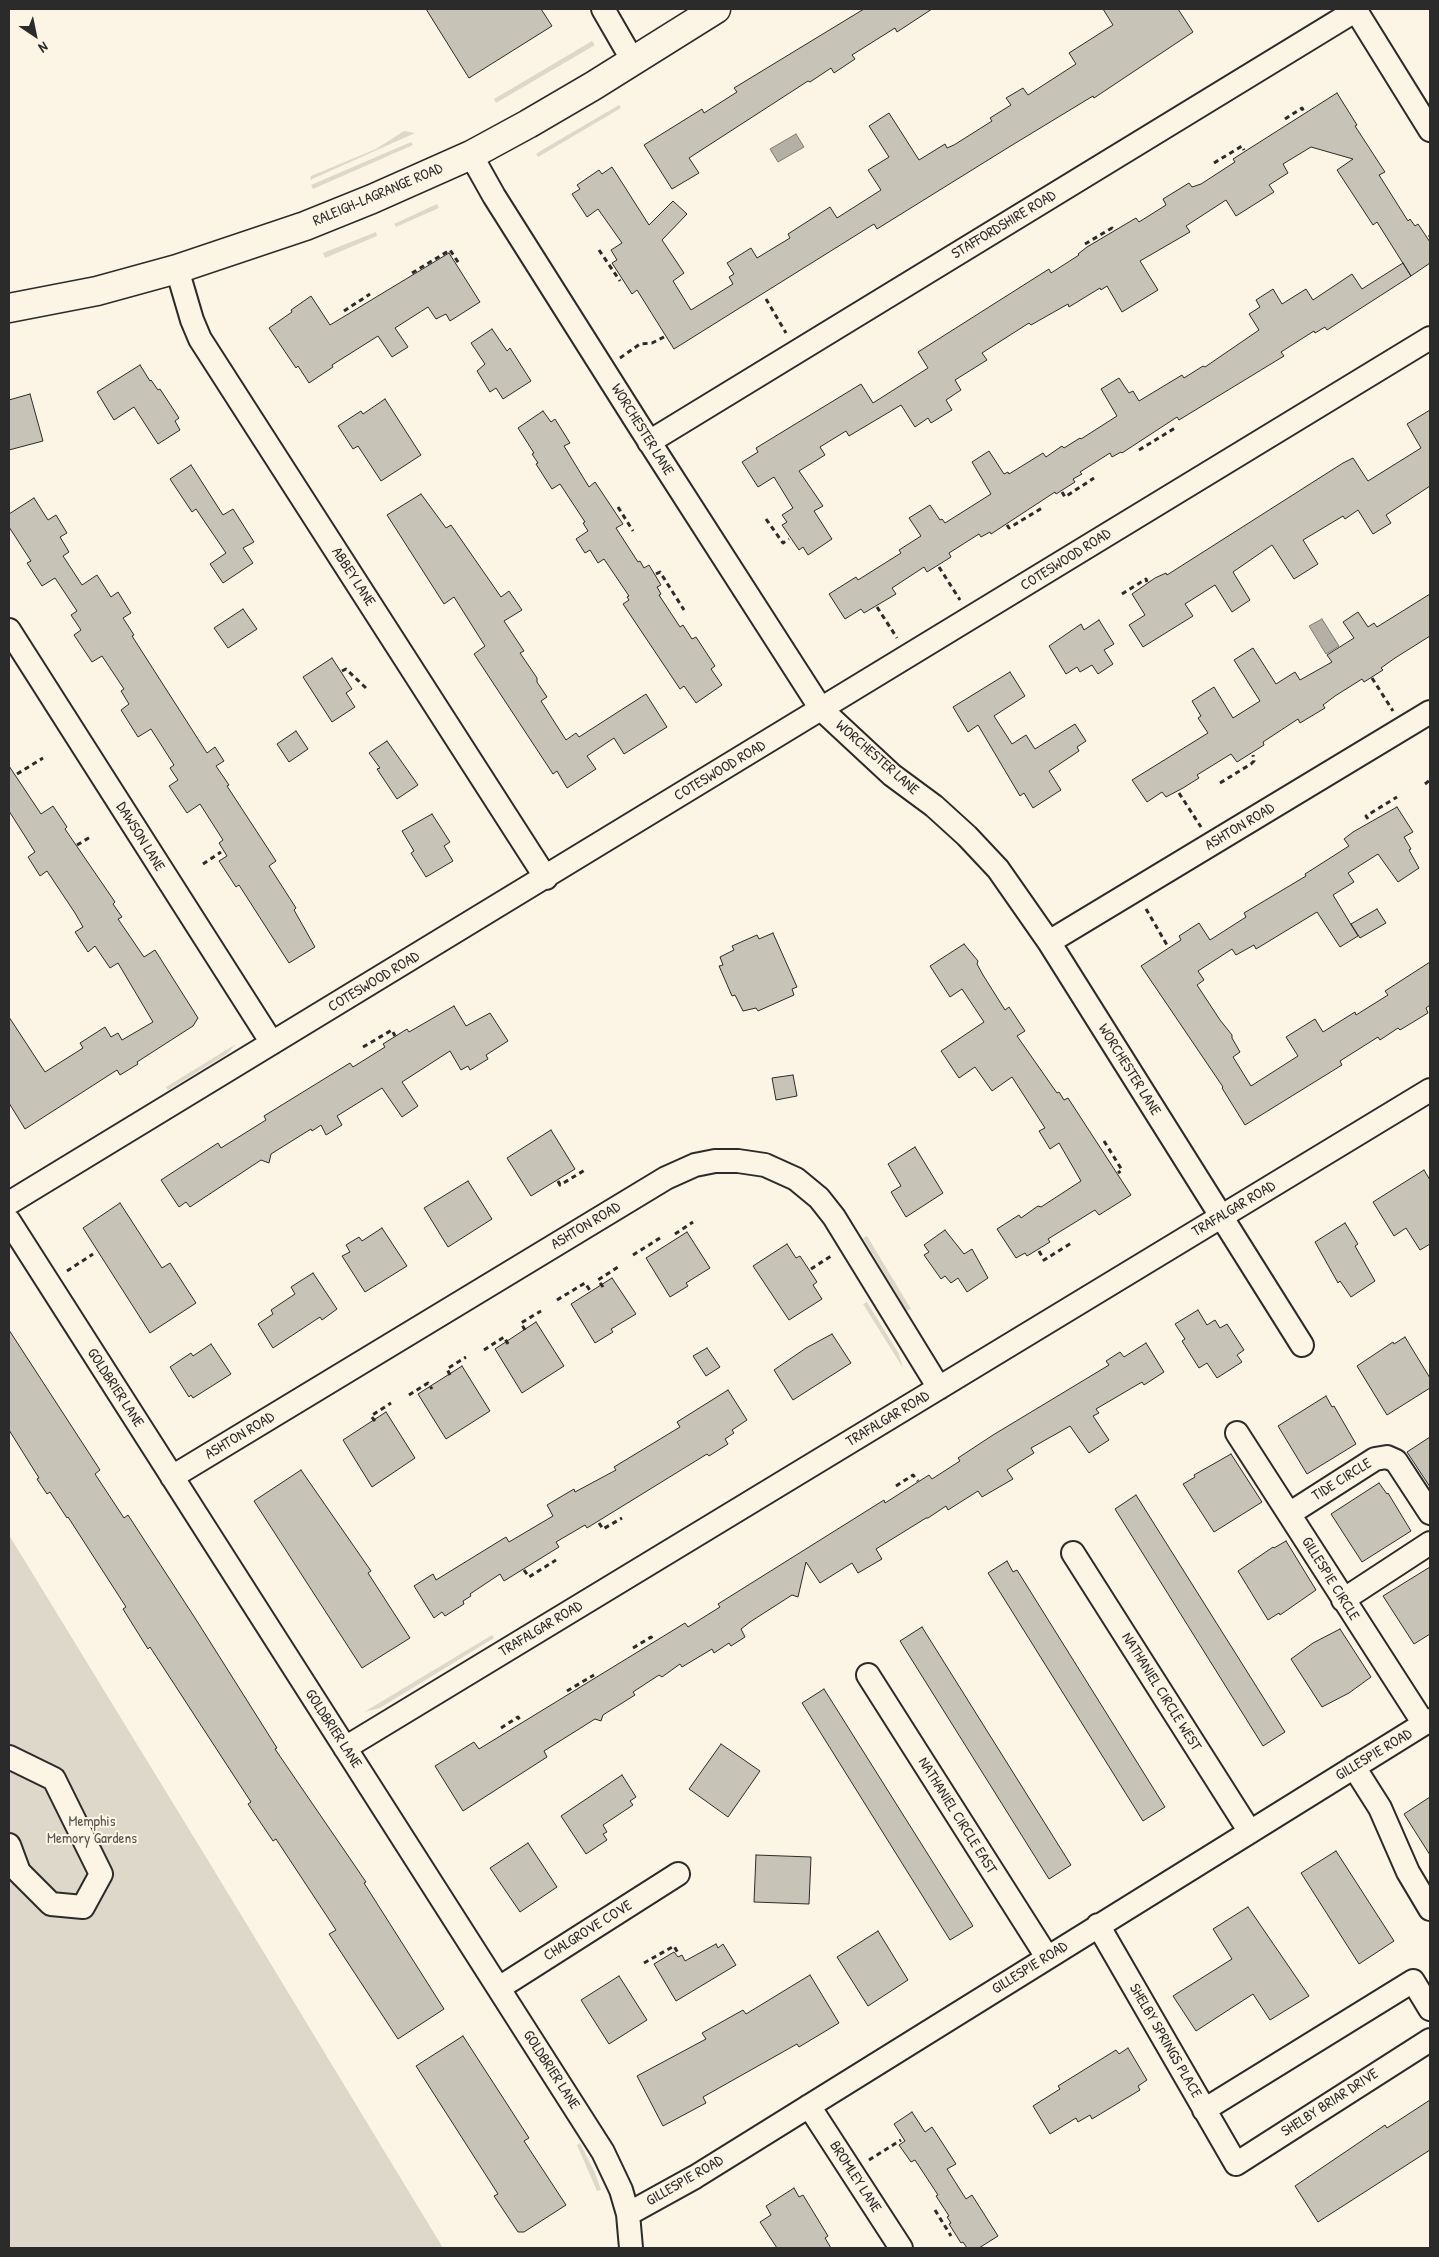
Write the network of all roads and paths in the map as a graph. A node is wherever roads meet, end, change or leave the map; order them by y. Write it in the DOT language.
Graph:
graph roads {
  1 [pos="602,9"];
  2 [pos="716,9"];
  3 [pos="1356,9"];
  4 [pos="633,61"];
  5 [pos="1304,112"];
  6 [pos="1285,119"];
  7 [pos="1430,130"];
  8 [pos="1244,150"];
  9 [pos="472,155"];
  10 [pos="1214,163"];
  11 [pos="1113,230"];
  12 [pos="1085,244"];
  13 [pos="599,250"];
  14 [pos="460,265"];
  15 [pos="177,269"];
  16 [pos="412,273"];
  17 [pos="620,281"];
  18 [pos="370,294"];
  19 [pos="766,299"];
  20 [pos="9,308"];
  21 [pos="344,311"];
  22 [pos="664,337"];
  23 [pos="790,338"];
  24 [pos="1430,338"];
  25 [pos="620,358"];
  26 [pos="1175,428"];
  27 [pos="649,442"];
  28 [pos="1139,450"];
  29 [pos="1094,478"];
  30 [pos="1062,492"];
  31 [pos="618,507"];
  32 [pos="1042,508"];
  33 [pos="766,519"];
  34 [pos="1007,525"];
  35 [pos="633,531"];
  36 [pos="789,539"];
  37 [pos="939,567"];
  38 [pos="656,574"];
  39 [pos="1147,582"];
  40 [pos="1122,594"];
  41 [pos="963,605"];
  42 [pos="877,606"];
  43 [pos="684,610"];
  44 [pos="9,630"];
  45 [pos="900,644"];
  46 [pos="342,672"];
  47 [pos="1372,678"];
  48 [pos="367,689"];
  49 [pos="821,709"];
  50 [pos="1430,712"];
  51 [pos="1395,716"];
  52 [pos="1253,755"];
  53 [pos="43,758"];
  54 [pos="17,774"];
  55 [pos="1430,780"];
  56 [pos="1220,783"];
  57 [pos="1425,784"];
  58 [pos="1179,793"];
  59 [pos="1397,796"];
  60 [pos="1368,819"];
  61 [pos="1204,832"];
  62 [pos="92,836"];
  63 [pos="77,845"];
  64 [pos="221,852"];
  65 [pos="203,864"];
  66 [pos="546,878"];
  67 [pos="1143,903"];
  68 [pos="1049,942"];
  69 [pos="1167,945"];
  70 [pos="395,1036"];
  71 [pos="272,1043"];
  72 [pos="363,1048"];
  73 [pos="1430,1090"];
  74 [pos="1104,1141"];
  75 [pos="585,1170"];
  76 [pos="1118,1173"];
  77 [pos="558,1181"];
  78 [pos="9,1203"];
  79 [pos="1222,1217"];
  80 [pos="9,1221"];
  81 [pos="693,1222"];
  82 [pos="675,1234"];
  83 [pos="660,1238"];
  84 [pos="1073,1242"];
  85 [pos="1038,1251"];
  86 [pos="93,1254"];
  87 [pos="633,1254"];
  88 [pos="832,1256"];
  89 [pos="618,1267"];
  90 [pos="810,1269"];
  91 [pos="67,1271"];
  92 [pos="603,1287"];
  93 [pos="591,1292"];
  94 [pos="557,1300"];
  95 [pos="542,1311"];
  96 [pos="525,1330"];
  97 [pos="508,1344"];
  98 [pos="1302,1345"];
  99 [pos="484,1350"];
  100 [pos="466,1357"];
  101 [pos="450,1375"];
  102 [pos="939,1388"];
  103 [pos="432,1389"];
  104 [pos="409,1395"];
  105 [pos="391,1403"];
  106 [pos="375,1421"];
  107 [pos="1237,1432"];
  108 [pos="172,1477"];
  109 [pos="918,1481"];
  110 [pos="896,1486"];
  111 [pos="1430,1512"];
  112 [pos="1289,1514"];
  113 [pos="622,1518"];
  114 [pos="599,1523"];
  115 [pos="1430,1543"];
  116 [pos="1072,1553"];
  117 [pos="556,1560"];
  118 [pos="524,1570"];
  119 [pos="1343,1600"];
  120 [pos="654,1641"];
  121 [pos="633,1648"];
  122 [pos="594,1675"];
  123 [pos="868,1675"];
  124 [pos="567,1691"];
  125 [pos="521,1722"];
  126 [pos="1427,1722"];
  127 [pos="501,1728"];
  128 [pos="345,1748"];
  129 [pos="9,1758"];
  130 [pos="1354,1767"];
  131 [pos="1250,1832"];
  132 [pos="9,1845"];
  133 [pos="678,1874"];
  134 [pos="1430,1909"];
  135 [pos="1098,1925"];
  136 [pos="679,1954"];
  137 [pos="1047,1957"];
  138 [pos="644,1963"];
  139 [pos="499,1988"];
  140 [pos="1430,2009"];
  141 [pos="1430,2040"];
  142 [pos="809,2106"];
  143 [pos="1204,2110"];
  144 [pos="901,2140"];
  145 [pos="1233,2157"];
  146 [pos="869,2160"];
  147 [pos="935,2210"];
  148 [pos="628,2214"];
  149 [pos="951,2236"];
  150 [pos="631,2248"];
  151 [pos="901,2248"];
  1 -- 4 [label="street"];
  2 -- 4 [label="main road, RALEIGH-LAGRANGE ROAD"];
  3 -- 7 [label="street"];
  3 -- 27 [label="street, STAFFORDSHIRE ROAD"];
  4 -- 9 [label="main road, RALEIGH-LAGRANGE ROAD"];
  5 -- 6 [label="path"];
  8 -- 10 [label="path"];
  9 -- 15 [label="main road, RALEIGH-LAGRANGE ROAD"];
  9 -- 27 [label="street, WORCHESTER LANE"];
  11 -- 12 [label="path"];
  13 -- 17 [label="path"];
  14 -- 16 [label="path"];
  15 -- 20 [label="main road, RALEIGH-LAGRANGE ROAD"];
  15 -- 66 [label="street, ABBEY LANE"];
  18 -- 21 [label="path"];
  19 -- 23 [label="path"];
  22 -- 25 [label="path"];
  24 -- 49 [label="street, COTESWOOD ROAD"];
  26 -- 28 [label="path"];
  27 -- 49 [label="street, WORCHESTER LANE"];
  29 -- 30 [label="path"];
  31 -- 35 [label="path"];
  32 -- 34 [label="path"];
  33 -- 36 [label="path"];
  37 -- 41 [label="path"];
  38 -- 43 [label="path"];
  39 -- 40 [label="path"];
  42 -- 45 [label="path"];
  44 -- 71 [label="street, DAWSON LANE"];
  46 -- 48 [label="path"];
  47 -- 51 [label="path"];
  49 -- 66 [label="street, COTESWOOD ROAD"];
  49 -- 68 [label="street, WORCHESTER LANE"];
  50 -- 68 [label="street, ASHTON ROAD"];
  52 -- 56 [label="path"];
  53 -- 54 [label="path"];
  55 -- 57 [label="path"];
  58 -- 61 [label="path"];
  59 -- 60 [label="path"];
  62 -- 63 [label="path"];
  64 -- 65 [label="path"];
  66 -- 71 [label="street, COTESWOOD ROAD"];
  67 -- 69 [label="path"];
  68 -- 79 [label="street, WORCHESTER LANE"];
  70 -- 72 [label="path"];
  71 -- 78 [label="street, COTESWOOD ROAD"];
  73 -- 79 [label="street, TRAFALGAR ROAD"];
  74 -- 76 [label="path"];
  75 -- 77 [label="path"];
  79 -- 98 [label="street, WORCHESTER LANE"];
  79 -- 102 [label="street, TRAFALGAR ROAD"];
  80 -- 108 [label="street, GOLDBRIER LANE"];
  81 -- 82 [label="path"];
  83 -- 87 [label="path"];
  84 -- 85 [label="path"];
  86 -- 91 [label="path"];
  88 -- 90 [label="path"];
  89 -- 92 [label="path"];
  93 -- 94 [label="path"];
  95 -- 96 [label="path"];
  97 -- 99 [label="path"];
  100 -- 101 [label="path"];
  102 -- 108 [label="street, ASHTON ROAD"];
  102 -- 128 [label="street, TRAFALGAR ROAD"];
  103 -- 104 [label="path"];
  105 -- 106 [label="path"];
  107 -- 112 [label="street, GILLESPIE CIRCLE"];
  108 -- 128 [label="street, GOLDBRIER LANE"];
  109 -- 110 [label="path"];
  111 -- 112 [label="street, TIDE CIRCLE"];
  112 -- 119 [label="street, GILLESPIE CIRCLE"];
  113 -- 114 [label="path"];
  115 -- 119 [label="street"];
  116 -- 131 [label="street, NATHANIEL CIRCLE WEST"];
  117 -- 118 [label="path"];
  119 -- 126 [label="street, GILLESPIE CIRCLE"];
  120 -- 121 [label="path"];
  122 -- 124 [label="path"];
  123 -- 137 [label="street, NATHANIEL CIRCLE EAST"];
  125 -- 127 [label="path"];
  126 -- 130 [label="street, GILLESPIE ROAD"];
  128 -- 139 [label="street, GOLDBRIER LANE"];
  129 -- 132 [label="street"];
  130 -- 131 [label="street, GILLESPIE ROAD"];
  130 -- 134 [label="street"];
  131 -- 135 [label="street, GILLESPIE ROAD"];
  133 -- 139 [label="street, CHALGROVE COVE"];
  135 -- 137 [label="street, GILLESPIE ROAD"];
  135 -- 143 [label="street, SHELBY SPRINGS PLACE"];
  136 -- 138 [label="path"];
  137 -- 142 [label="street, GILLESPIE ROAD"];
  139 -- 148 [label="street, GOLDBRIER LANE"];
  140 -- 143 [label="street"];
  141 -- 145 [label="street, SHELBY BRIAR DRIVE"];
  142 -- 148 [label="street, GILLESPIE ROAD"];
  142 -- 151 [label="street, BROMLEY LANE"];
  143 -- 145 [label="street, SHELBY SPRINGS PLACE"];
  144 -- 146 [label="path"];
  147 -- 149 [label="path"];
  148 -- 150 [label="street, GOLDBRIER LANE"];
}
